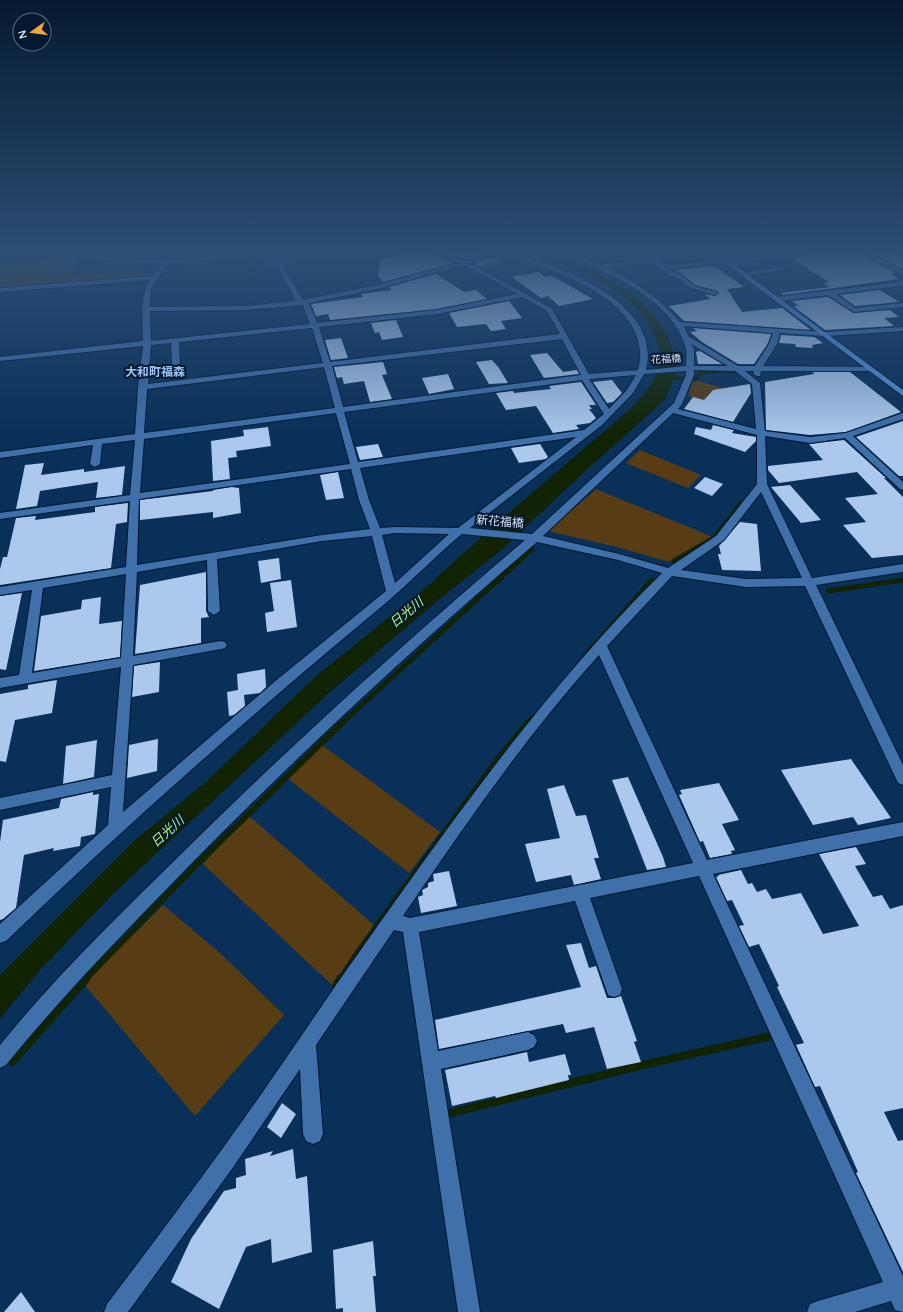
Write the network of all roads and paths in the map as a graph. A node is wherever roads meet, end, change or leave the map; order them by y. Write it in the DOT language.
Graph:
graph roads {
  1 [pos="147,313"];
  2 [pos="309,313"];
  3 [pos="426,313"];
  4 [pos="552,313"];
  5 [pos="625,313"];
  6 [pos="669,313"];
  7 [pos="797,313"];
  8 [pos="680,324"];
  9 [pos="315,326"];
  10 [pos="903,329"];
  11 [pos="777,332"];
  12 [pos="825,334"];
  13 [pos="565,336"];
  14 [pos="687,338"];
  15 [pos="175,340"];
  16 [pos="146,344"];
  17 [pos="0,360"];
  18 [pos="327,364"];
  19 [pos="176,365"];
  20 [pos="734,367"];
  21 [pos="690,368"];
  22 [pos="758,368"];
  23 [pos="869,369"];
  24 [pos="644,371"];
  25 [pos="586,377"];
  26 [pos="756,383"];
  27 [pos="142,387"];
  28 [pos="903,394"];
  29 [pos="673,410"];
  30 [pos="340,411"];
  31 [pos="608,414"];
  32 [pos="903,416"];
  33 [pos="585,433"];
  34 [pos="761,433"];
  35 [pos="847,435"];
  36 [pos="139,437"];
  37 [pos="98,442"];
  38 [pos="0,455"];
  39 [pos="95,464"];
  40 [pos="355,466"];
  41 [pos="762,484"];
  42 [pos="903,488"];
  43 [pos="134,497"];
  44 [pos="0,516"];
  45 [pos="376,531"];
  46 [pos="462,531"];
  47 [pos="535,538"];
  48 [pos="212,556"];
  49 [pos="903,568"];
  50 [pos="131,570"];
  51 [pos="670,572"];
  52 [pos="809,582"];
  53 [pos="38,585"];
  54 [pos="0,591"];
  55 [pos="392,592"];
  56 [pos="214,611"];
  57 [pos="221,645"];
  58 [pos="600,645"];
  59 [pos="126,662"];
  60 [pos="25,679"];
  61 [pos="0,684"];
  62 [pos="903,779"];
  63 [pos="118,780"];
  64 [pos="0,804"];
  65 [pos="903,829"];
  66 [pos="115,830"];
  67 [pos="703,868"];
  68 [pos="580,892"];
  69 [pos="390,921"];
  70 [pos="410,926"];
  71 [pos="0,935"];
  72 [pos="614,989"];
  73 [pos="528,1041"];
  74 [pos="307,1042"];
  75 [pos="0,1059"];
  76 [pos="430,1062"];
  77 [pos="314,1134"];
  78 [pos="901,1292"];
  79 [pos="116,1312"];
  80 [pos="469,1312"];
  81 [pos="818,1312"];
  1 -- 16 [label="street"];
  2 -- 9 [label="street"];
  3 -- 9 [label="street"];
  4 -- 13 [label="street"];
  5 -- 24 [label="street"];
  6 -- 8 [label="street"];
  7 -- 12 [label="main road"];
  8 -- 11 [label="street"];
  8 -- 14 [label="street"];
  9 -- 15 [label="street"];
  9 -- 18 [label="street"];
  10 -- 12 [label="street"];
  11 -- 12 [label="street"];
  11 -- 22 [label="street"];
  12 -- 23 [label="main road"];
  13 -- 18 [label="street"];
  13 -- 25 [label="street"];
  14 -- 20 [label="street"];
  14 -- 21 [label="street"];
  15 -- 16 [label="street"];
  15 -- 19 [label="street"];
  16 -- 17 [label="street"];
  16 -- 27 [label="street"];
  18 -- 27 [label="street"];
  18 -- 30 [label="street"];
  20 -- 21 [label="street, 花福橋"];
  20 -- 22 [label="street, 花福橋"];
  20 -- 26 [label="street"];
  21 -- 24 [label="street, 花福橋"];
  21 -- 29 [label="street"];
  22 -- 23 [label="street, 花福橋"];
  22 -- 26 [label="street"];
  23 -- 28 [label="main road"];
  24 -- 25 [label="street, 花福橋"];
  24 -- 31 [label="street"];
  25 -- 30 [label="street, 花福橋"];
  25 -- 31 [label="street"];
  26 -- 34 [label="street"];
  27 -- 36 [label="street"];
  29 -- 34 [label="street"];
  29 -- 47 [label="street"];
  30 -- 36 [label="street, 花福橋"];
  30 -- 40 [label="street"];
  31 -- 33 [label="street"];
  32 -- 35 [label="street"];
  33 -- 40 [label="street"];
  33 -- 46 [label="street"];
  34 -- 35 [label="street"];
  34 -- 41 [label="street"];
  35 -- 42 [label="street"];
  36 -- 37 [label="street, 花福橋"];
  36 -- 43 [label="street"];
  37 -- 38 [label="street, 花福橋"];
  37 -- 39 [label="street"];
  40 -- 43 [label="street"];
  40 -- 45 [label="street"];
  41 -- 51 [label="street"];
  41 -- 52 [label="street"];
  43 -- 44 [label="street"];
  43 -- 50 [label="street"];
  45 -- 46 [label="street, 新花福橋"];
  45 -- 48 [label="street, 新花福橋"];
  45 -- 55 [label="street"];
  46 -- 47 [label="street, 新花福橋"];
  46 -- 55 [label="street"];
  47 -- 51 [label="street, 新花福橋"];
  47 -- 75 [label="street"];
  48 -- 50 [label="street, 新花福橋"];
  48 -- 56 [label="street"];
  49 -- 52 [label="street, 新花福橋"];
  50 -- 53 [label="street, 新花福橋"];
  50 -- 59 [label="street"];
  51 -- 52 [label="street, 新花福橋"];
  51 -- 58 [label="street"];
  52 -- 62 [label="street"];
  53 -- 54 [label="street, 新花福橋"];
  53 -- 60 [label="street"];
  55 -- 66 [label="street"];
  57 -- 59 [label="street"];
  58 -- 67 [label="street"];
  58 -- 69 [label="street"];
  59 -- 60 [label="street"];
  59 -- 63 [label="street"];
  60 -- 61 [label="street"];
  63 -- 64 [label="street"];
  63 -- 66 [label="street"];
  65 -- 67 [label="street"];
  66 -- 71 [label="street"];
  67 -- 68 [label="street"];
  67 -- 78 [label="street"];
  68 -- 70 [label="street"];
  68 -- 72 [label="street"];
  69 -- 70 [label="street"];
  69 -- 74 [label="street"];
  70 -- 76 [label="street"];
  73 -- 76 [label="street"];
  74 -- 77 [label="street"];
  74 -- 79 [label="street"];
  76 -- 80 [label="street"];
  78 -- 81 [label="street"];
}
